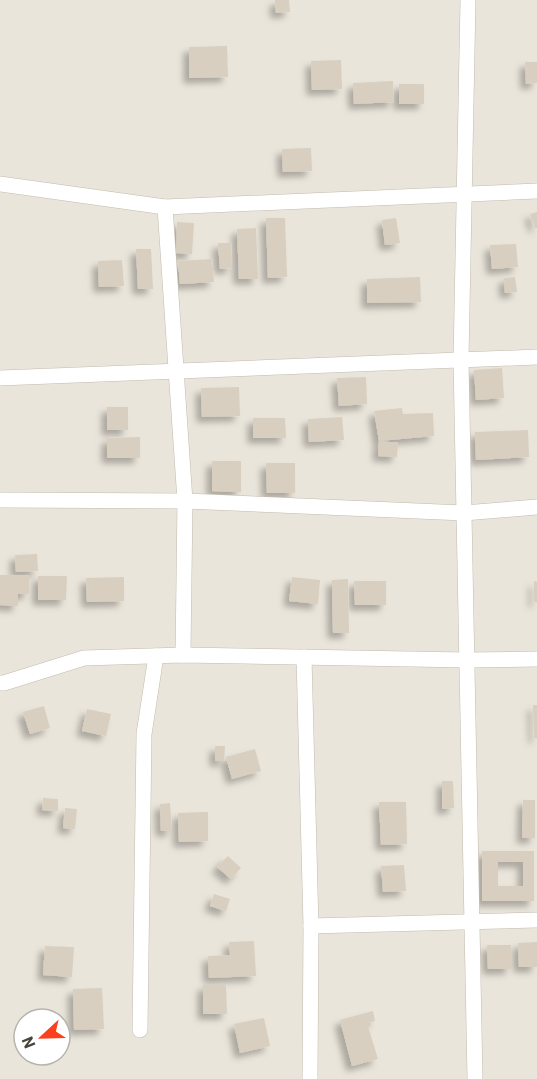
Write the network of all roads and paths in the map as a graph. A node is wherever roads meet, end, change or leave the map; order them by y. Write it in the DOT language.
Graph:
graph roads {
  1 [pos="468,0"];
  2 [pos="0,184"];
  3 [pos="537,191"];
  4 [pos="464,194"];
  5 [pos="165,207"];
  6 [pos="537,357"];
  7 [pos="461,360"];
  8 [pos="176,372"];
  9 [pos="0,378"];
  10 [pos="0,500"];
  11 [pos="185,501"];
  12 [pos="537,507"];
  13 [pos="464,513"];
  14 [pos="183,655"];
  15 [pos="156,656"];
  16 [pos="304,657"];
  17 [pos="537,659"];
  18 [pos="467,660"];
  19 [pos="0,683"];
  20 [pos="537,920"];
  21 [pos="473,921"];
  22 [pos="311,926"];
  23 [pos="140,1030"];
  24 [pos="310,1079"];
  25 [pos="480,1079"];
  1 -- 4 [label="street"];
  2 -- 5 [label="street"];
  3 -- 4 [label="street"];
  4 -- 5 [label="street"];
  4 -- 7 [label="street"];
  5 -- 8 [label="street"];
  6 -- 7 [label="street"];
  7 -- 8 [label="street"];
  7 -- 13 [label="street"];
  8 -- 9 [label="street"];
  8 -- 11 [label="street"];
  10 -- 11 [label="street"];
  11 -- 13 [label="street"];
  11 -- 14 [label="street"];
  12 -- 13 [label="street"];
  13 -- 18 [label="street"];
  14 -- 15 [label="street"];
  14 -- 16 [label="street"];
  15 -- 19 [label="street"];
  15 -- 23 [label="street"];
  16 -- 18 [label="street"];
  16 -- 22 [label="street"];
  17 -- 18 [label="street"];
  18 -- 21 [label="street"];
  20 -- 21 [label="street"];
  21 -- 22 [label="street"];
  21 -- 25 [label="street"];
  22 -- 24 [label="street"];
}
